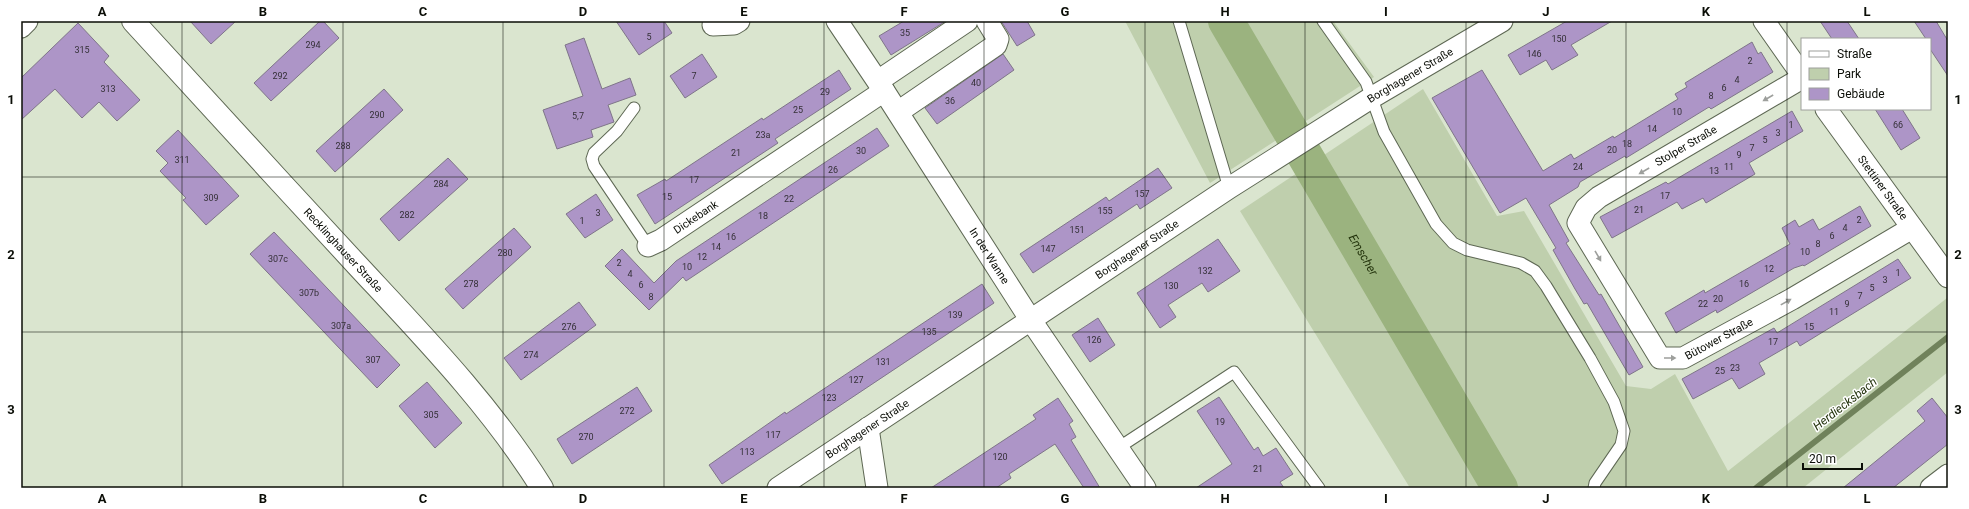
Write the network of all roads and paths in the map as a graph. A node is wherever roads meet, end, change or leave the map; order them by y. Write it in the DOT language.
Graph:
graph roads {
  1 [pos="27,21"];
  2 [pos="133,21"];
  3 [pos="739,21"];
  4 [pos="837,21"];
  5 [pos="967,21"];
  6 [pos="987,21"];
  7 [pos="1179,21"];
  8 [pos="1323,21"];
  9 [pos="1502,21"];
  10 [pos="1764,21"];
  11 [pos="713,25"];
  12 [pos="21,27"];
  13 [pos="1801,74"];
  14 [pos="1801,79"];
  15 [pos="881,86"];
  16 [pos="1371,98"];
  17 [pos="634,108"];
  18 [pos="1827,110"];
  19 [pos="898,112"];
  20 [pos="1229,188"];
  21 [pos="1578,223"];
  22 [pos="1912,228"];
  23 [pos="648,246"];
  24 [pos="1945,267"];
  25 [pos="1030,319"];
  26 [pos="868,428"];
  27 [pos="1118,448"];
  28 [pos="1948,475"];
  29 [pos="542,488"];
  30 [pos="778,488"];
  31 [pos="877,488"];
  32 [pos="1145,488"];
  33 [pos="1318,488"];
  34 [pos="1594,488"];
  35 [pos="1931,488"];
  1 -- 12 [label="street"];
  2 -- 29 [label="street, Recklinghauser Straße"];
  3 -- 11 [label="street"];
  4 -- 15 [label="street, In der Wanne"];
  5 -- 15 [label="street, Dickebank"];
  6 -- 19 [label="street"];
  7 -- 20 [label="lane"];
  8 -- 16 [label="lane"];
  9 -- 16 [label="street, Borghagener Straße"];
  10 -- 13 [label="street"];
  14 -- 21 [label="street, Stolper Straße, one-way"];
  15 -- 19 [label="street, In der Wanne"];
  15 -- 23 [label="street, Dickebank"];
  16 -- 20 [label="street, Borghagener Straße"];
  16 -- 34 [label="lane"];
  17 -- 23 [label="lane, Dickebank"];
  18 -- 22 [label="street, Stettiner Straße"];
  19 -- 25 [label="street, In der Wanne"];
  20 -- 25 [label="street, Borghagener Straße"];
  21 -- 22 [label="street, Bütower Straße, one-way"];
  22 -- 24 [label="street, Stettiner Straße"];
  25 -- 26 [label="street, Borghagener Straße"];
  25 -- 27 [label="street, In der Wanne"];
  26 -- 30 [label="street, Borghagener Straße"];
  26 -- 31 [label="street"];
  27 -- 32 [label="street, In der Wanne"];
  27 -- 33 [label="lane"];
  28 -- 35 [label="street"];
}
